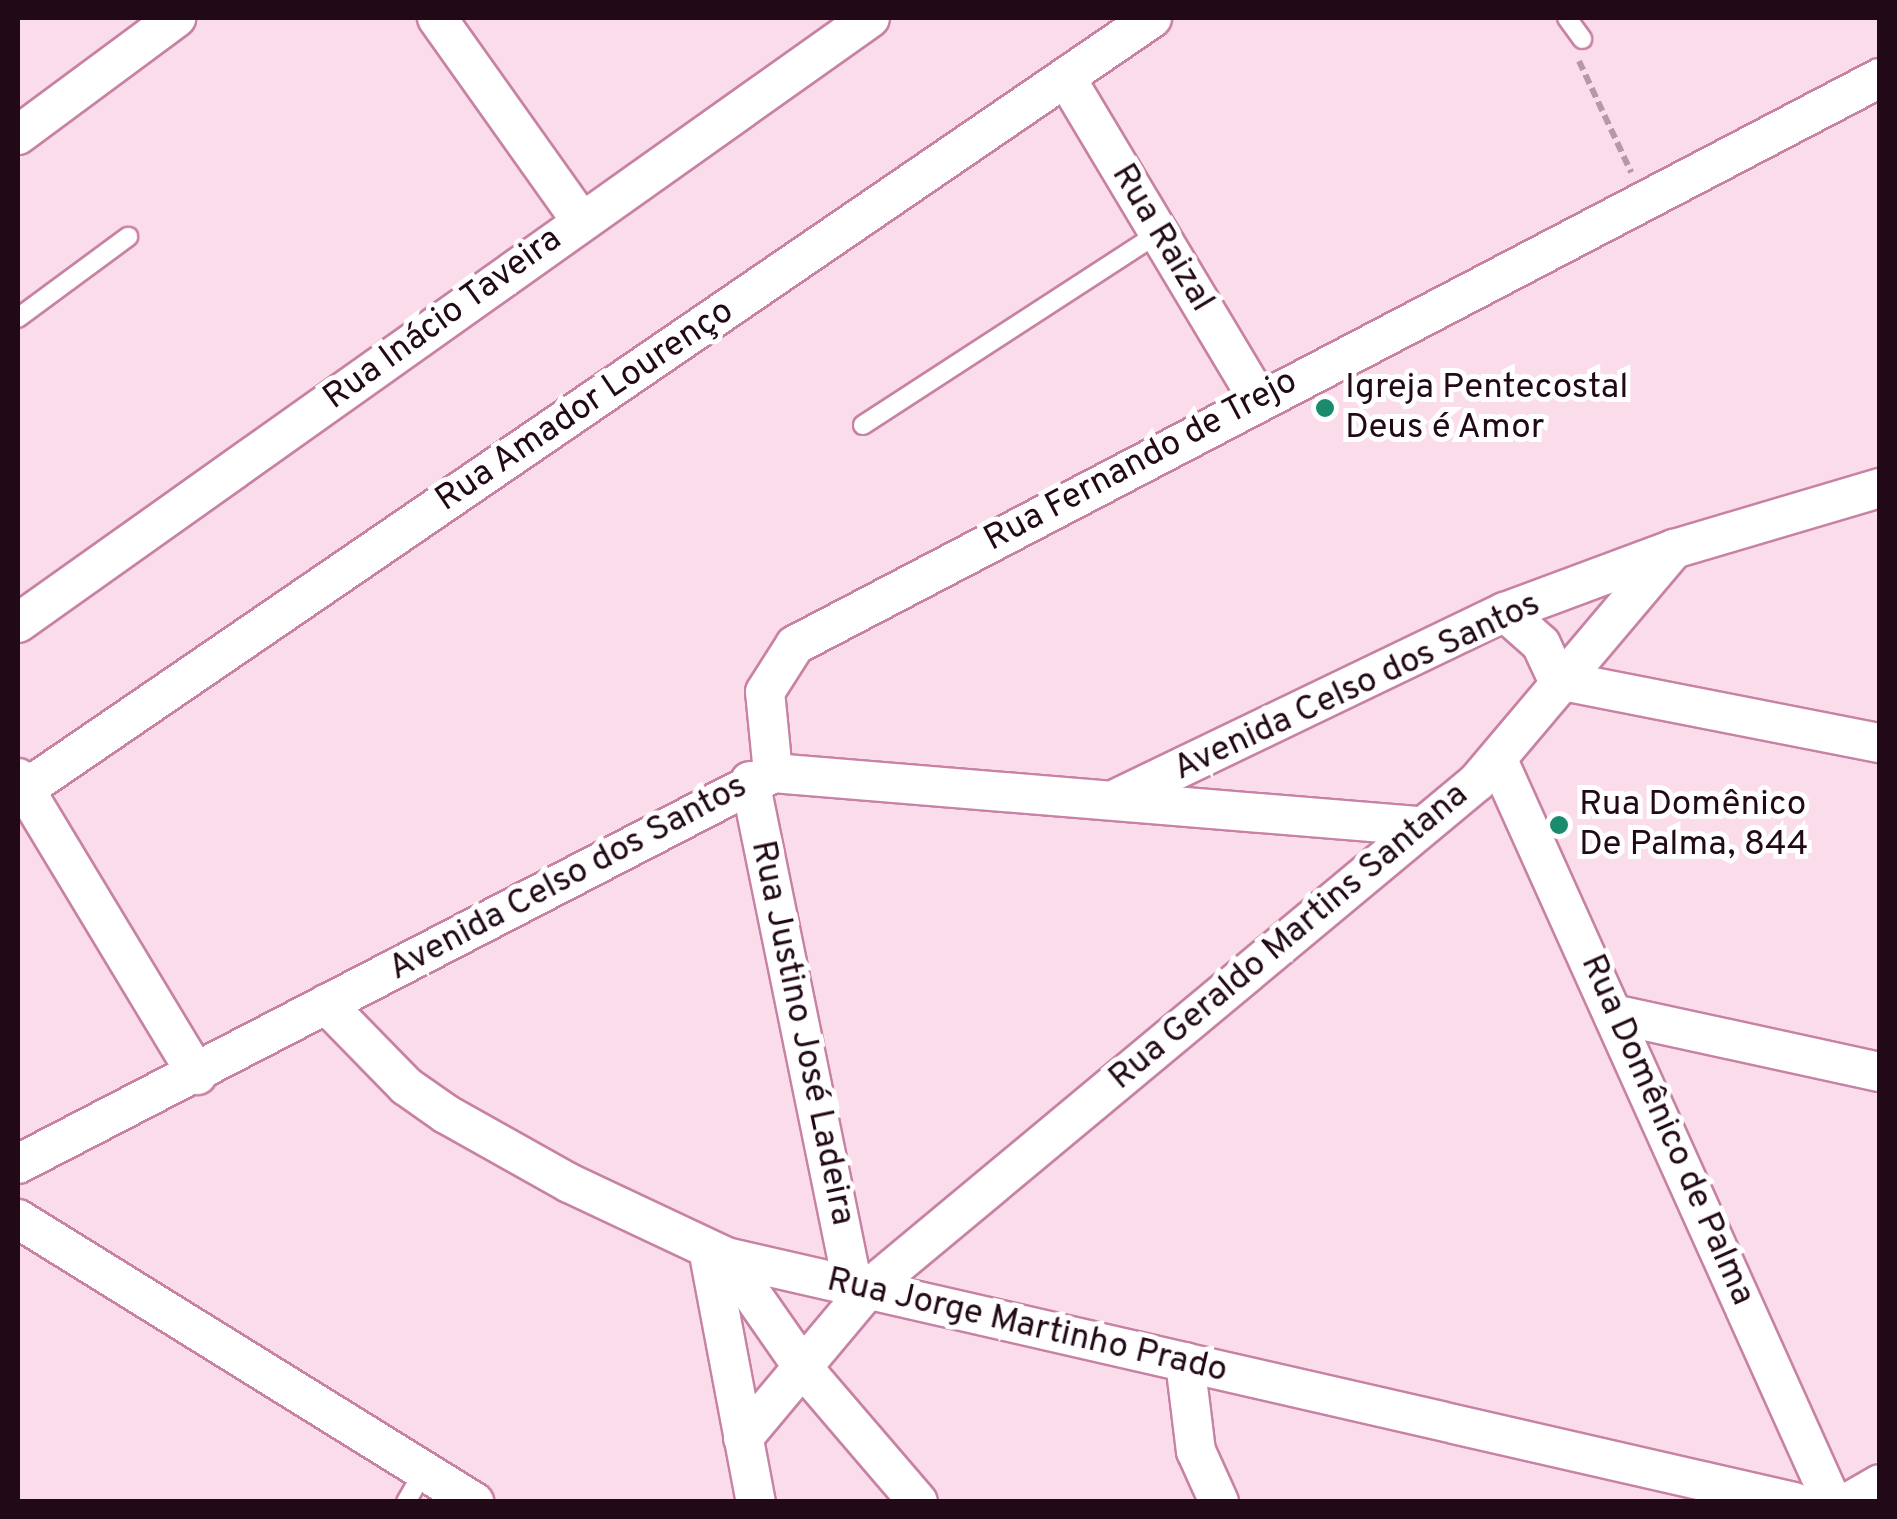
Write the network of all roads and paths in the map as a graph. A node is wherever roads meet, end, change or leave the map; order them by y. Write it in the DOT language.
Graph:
graph roads {
  1 [pos="176,18"];
  2 [pos="436,18"];
  3 [pos="870,18"];
  4 [pos="1152,18"];
  5 [pos="1567,18"];
  6 [pos="1103,31"];
  7 [pos="1582,40"];
  8 [pos="1066,78"];
  9 [pos="1880,78"];
  10 [pos="18,136"];
  11 [pos="1644,200"];
  12 [pos="581,220"];
  13 [pos="1159,234"];
  14 [pos="128,237"];
  15 [pos="18,318"];
  16 [pos="1258,399"];
  17 [pos="863,425"];
  18 [pos="1880,488"];
  19 [pos="1674,549"];
  20 [pos="1505,612"];
  21 [pos="18,623"];
  22 [pos="1558,680"];
  23 [pos="1880,744"];
  24 [pos="1498,760"];
  25 [pos="761,777"];
  26 [pos="20,787"];
  27 [pos="1115,800"];
  28 [pos="1417,826"];
  29 [pos="326,1004"];
  30 [pos="1618,1015"];
  31 [pos="1880,1072"];
  32 [pos="197,1075"];
  33 [pos="18,1164"];
  34 [pos="18,1219"];
  35 [pos="717,1253"];
  36 [pos="861,1288"];
  37 [pos="1186,1362"];
  38 [pos="804,1369"];
  39 [pos="744,1438"];
  40 [pos="1880,1484"];
  41 [pos="414,1486"];
  42 [pos="1785,1501"];
  43 [pos="474,1502"];
  44 [pos="756,1502"];
  45 [pos="918,1502"];
  46 [pos="1219,1502"];
  47 [pos="1832,1502"];
  48 [pos="1848,1502"];
  1 -- 10 [label="street"];
  2 -- 12 [label="street"];
  3 -- 12 [label="street, Rua Inácio Taveira"];
  4 -- 6 [label="street, Rua Amador Lourenço"];
  5 -- 7 [label="lane"];
  6 -- 8 [label="street, Rua Amador Lourenço"];
  7 -- 11 [label="path"];
  8 -- 13 [label="street, Rua Raizal"];
  8 -- 26 [label="street, Rua Amador Lourenço"];
  9 -- 11 [label="street, Rua Fernando de Trejo"];
  11 -- 16 [label="street, Rua Fernando de Trejo"];
  12 -- 21 [label="street, Rua Inácio Taveira"];
  13 -- 16 [label="street, Rua Raizal"];
  13 -- 17 [label="lane"];
  14 -- 15 [label="lane"];
  16 -- 25 [label="street, Rua Fernando de Trejo"];
  18 -- 19 [label="street, Avenida Celso dos Santos"];
  19 -- 20 [label="street, Avenida Celso dos Santos"];
  19 -- 22 [label="street, Rua Geraldo Martins Santana"];
  20 -- 22 [label="street"];
  20 -- 27 [label="street, Avenida Celso dos Santos"];
  22 -- 23 [label="street"];
  22 -- 24 [label="street, Rua Geraldo Martins Santana"];
  24 -- 28 [label="street, Rua Geraldo Martins Santana"];
  24 -- 30 [label="street, Rua Domênico de Palma"];
  25 -- 27 [label="street, Avenida Celso dos Santos"];
  25 -- 29 [label="street, Avenida Celso dos Santos"];
  25 -- 36 [label="street, Rua Justino José Ladeira"];
  26 -- 32 [label="street"];
  27 -- 28 [label="street"];
  28 -- 36 [label="street, Rua Geraldo Martins Santana"];
  29 -- 32 [label="street, Avenida Celso dos Santos"];
  29 -- 35 [label="street, Rua Jorge Martinho Prado"];
  30 -- 31 [label="street"];
  30 -- 47 [label="street, Rua Domênico de Palma"];
  32 -- 33 [label="street, Avenida Celso dos Santos"];
  34 -- 41 [label="street"];
  35 -- 36 [label="street, Rua Jorge Martinho Prado"];
  35 -- 38 [label="street"];
  35 -- 39 [label="street"];
  36 -- 37 [label="street, Rua Jorge Martinho Prado"];
  36 -- 38 [label="street, Rua Geraldo Martins Santana"];
  37 -- 42 [label="street, Rua Jorge Martinho Prado"];
  37 -- 46 [label="street"];
  38 -- 39 [label="street, Rua Geraldo Martins Santana"];
  38 -- 45 [label="street"];
  39 -- 44 [label="street"];
  40 -- 48 [label="street"];
  41 -- 43 [label="street"];
}
